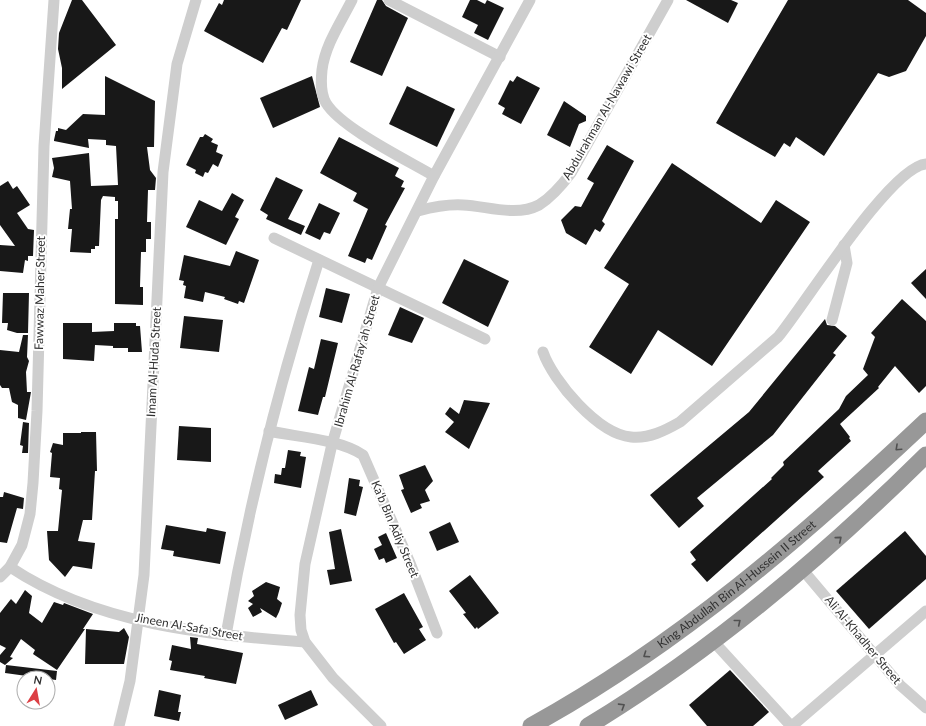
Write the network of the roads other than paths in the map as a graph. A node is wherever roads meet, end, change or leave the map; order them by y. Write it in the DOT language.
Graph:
graph roads {
  1 [pos="54,0"];
  2 [pos="196,0"];
  3 [pos="352,0"];
  4 [pos="389,0"];
  5 [pos="530,0"];
  6 [pos="668,0"];
  7 [pos="500,57"];
  8 [pos="926,164"];
  9 [pos="434,176"];
  10 [pos="418,211"];
  11 [pos="274,238"];
  12 [pos="844,245"];
  13 [pos="319,260"];
  14 [pos="378,288"];
  15 [pos="832,320"];
  16 [pos="485,339"];
  17 [pos="543,352"];
  18 [pos="926,421"];
  19 [pos="269,431"];
  20 [pos="332,444"];
  21 [pos="926,455"];
  22 [pos="10,567"];
  23 [pos="802,569"];
  24 [pos="0,578"];
  25 [pos="926,611"];
  26 [pos="139,620"];
  27 [pos="437,634"];
  28 [pos="226,635"];
  29 [pos="305,642"];
  30 [pos="714,642"];
  31 [pos="874,654"];
  32 [pos="926,708"];
  33 [pos="120,726"];
  34 [pos="381,726"];
  35 [pos="531,726"];
  36 [pos="588,726"];
  37 [pos="792,726"];
  1 -- 22 [label="street, Fawwaz Maher Street"];
  2 -- 26 [label="street, Imam Al-Huda Street"];
  3 -- 9 [label="street"];
  4 -- 7 [label="street"];
  5 -- 7 [label="street, Ibrahim Al-Rafay‘ah Street"];
  6 -- 10 [label="street, Abdulrahman Al-Nawawi Street"];
  7 -- 9 [label="street, Ibrahim Al-Rafay‘ah Street"];
  8 -- 12 [label="street"];
  9 -- 10 [label="street, Ibrahim Al-Rafay‘ah Street"];
  10 -- 14 [label="street, Ibrahim Al-Rafay‘ah Street"];
  11 -- 13 [label="street"];
  12 -- 15 [label="street"];
  12 -- 17 [label="street"];
  13 -- 14 [label="street"];
  13 -- 19 [label="street"];
  14 -- 16 [label="street"];
  14 -- 20 [label="street, Ibrahim Al-Rafay‘ah Street"];
  18 -- 35 [label="highway, King Abdullah Bin Al-Hussein II Street, one-way"];
  19 -- 20 [label="street, Ka‘b Bin Adiy Street"];
  19 -- 28 [label="street"];
  20 -- 27 [label="street, Ka‘b Bin Adiy Street"];
  20 -- 29 [label="street, Ibrahim Al-Rafay‘ah Street"];
  23 -- 21 [label="highway, one-way"];
  22 -- 24 [label="street, Fawwaz Maher Street"];
  22 -- 26 [label="street, Jineen Al-Safa Street"];
  30 -- 23 [label="highway, one-way"];
  23 -- 31 [label="street, Ali Al-Khadher Street"];
  25 -- 31 [label="street"];
  26 -- 28 [label="street, Jineen Al-Safa Street"];
  26 -- 33 [label="street, Imam Al-Huda Street"];
  28 -- 29 [label="street, Jineen Al-Safa Street"];
  29 -- 34 [label="street, Ibrahim Al-Rafay‘ah Street"];
  36 -- 30 [label="highway, one-way"];
  30 -- 37 [label="street"];
  31 -- 32 [label="street, Ali Al-Khadher Street"];
  31 -- 37 [label="street"];
}
